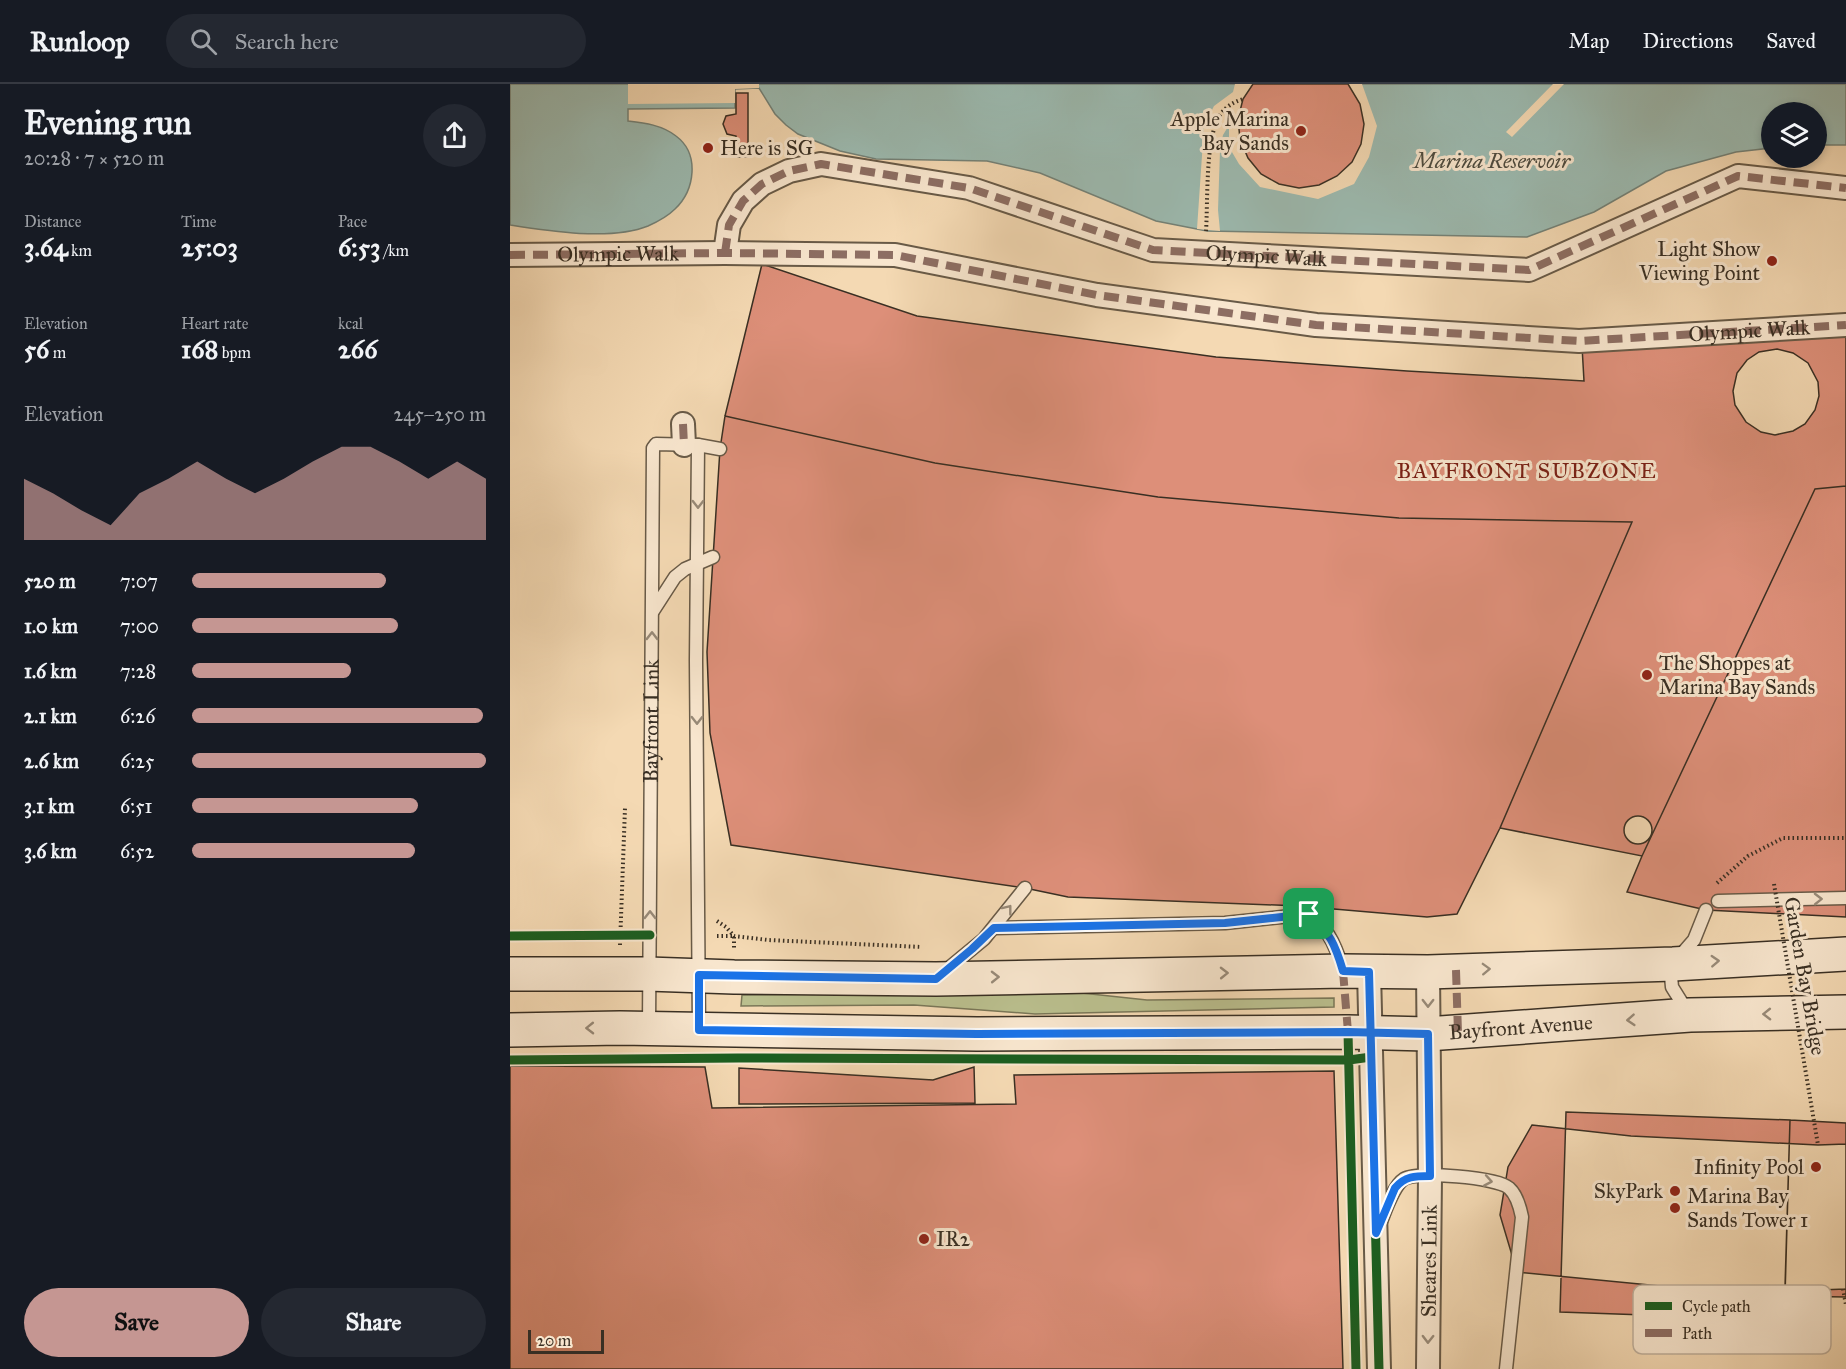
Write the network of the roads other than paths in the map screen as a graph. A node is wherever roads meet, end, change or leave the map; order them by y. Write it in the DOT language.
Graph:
graph roads {
  1 [pos="1846,188"];
  2 [pos="725,253"];
  3 [pos="510,255"];
  4 [pos="1846,325"];
  5 [pos="688,438"];
  6 [pos="720,449"];
  7 [pos="713,557"];
  8 [pos="698,563"];
  9 [pos="652,612"];
  10 [pos="1025,888"];
  11 [pos="1846,898"];
  12 [pos="1718,901"];
  13 [pos="1706,910"];
  14 [pos="994,928"];
  15 [pos="1846,954"];
  16 [pos="1673,964"];
  17 [pos="1356,972"];
  18 [pos="1428,972"];
  19 [pos="510,974"];
  20 [pos="648,974"];
  21 [pos="699,975"];
  22 [pos="936,979"];
  23 [pos="1846,1012"];
  24 [pos="1690,1015"];
  25 [pos="649,1029"];
  26 [pos="510,1030"];
  27 [pos="699,1030"];
  28 [pos="1370,1033"];
  29 [pos="1428,1034"];
  30 [pos="1430,1176"];
  31 [pos="1376,1233"];
  32 [pos="1379,1369"];
  33 [pos="1428,1369"];
  34 [pos="1506,1369"];
  1 -- 2 [label="street, Olympic Walk"];
  2 -- 3 [label="street, Olympic Walk"];
  2 -- 4 [label="street, Olympic Walk"];
  5 -- 6 [label="lane"];
  5 -- 8 [label="lane, one-way"];
  5 -- 9 [label="lane, Bayfront Link"];
  7 -- 8 [label="lane"];
  8 -- 9 [label="lane"];
  8 -- 21 [label="lane, one-way"];
  20 -- 9 [label="lane, Bayfront Link, one-way"];
  14 -- 10 [label="lane, one-way"];
  12 -- 11 [label="lane, one-way"];
  13 -- 16 [label="lane"];
  14 -- 17 [label="lane"];
  14 -- 22 [label="lane"];
  16 -- 15 [label="main road, one-way"];
  18 -- 16 [label="main road, one-way"];
  16 -- 24 [label="lane"];
  17 -- 18 [label="main road"];
  22 -- 17 [label="main road, one-way"];
  17 -- 28 [label="street"];
  18 -- 29 [label="street, Sheares Link, one-way"];
  19 -- 20 [label="main road"];
  20 -- 21 [label="main road"];
  20 -- 25 [label="lane, Bayfront Link"];
  21 -- 22 [label="main road"];
  21 -- 27 [label="lane"];
  23 -- 24 [label="main road, Bayfront Avenue, one-way"];
  24 -- 29 [label="main road, Bayfront Avenue, one-way"];
  25 -- 26 [label="main road, Bayfront Avenue, one-way"];
  25 -- 27 [label="main road, Bayfront Avenue"];
  27 -- 28 [label="main road, Bayfront Avenue"];
  28 -- 29 [label="main road, Bayfront Avenue"];
  28 -- 31 [label="street"];
  29 -- 30 [label="street, Sheares Link"];
  30 -- 31 [label="lane"];
  30 -- 33 [label="street, Sheares Link, one-way"];
  30 -- 34 [label="lane, one-way"];
  31 -- 32 [label="street"];
}
